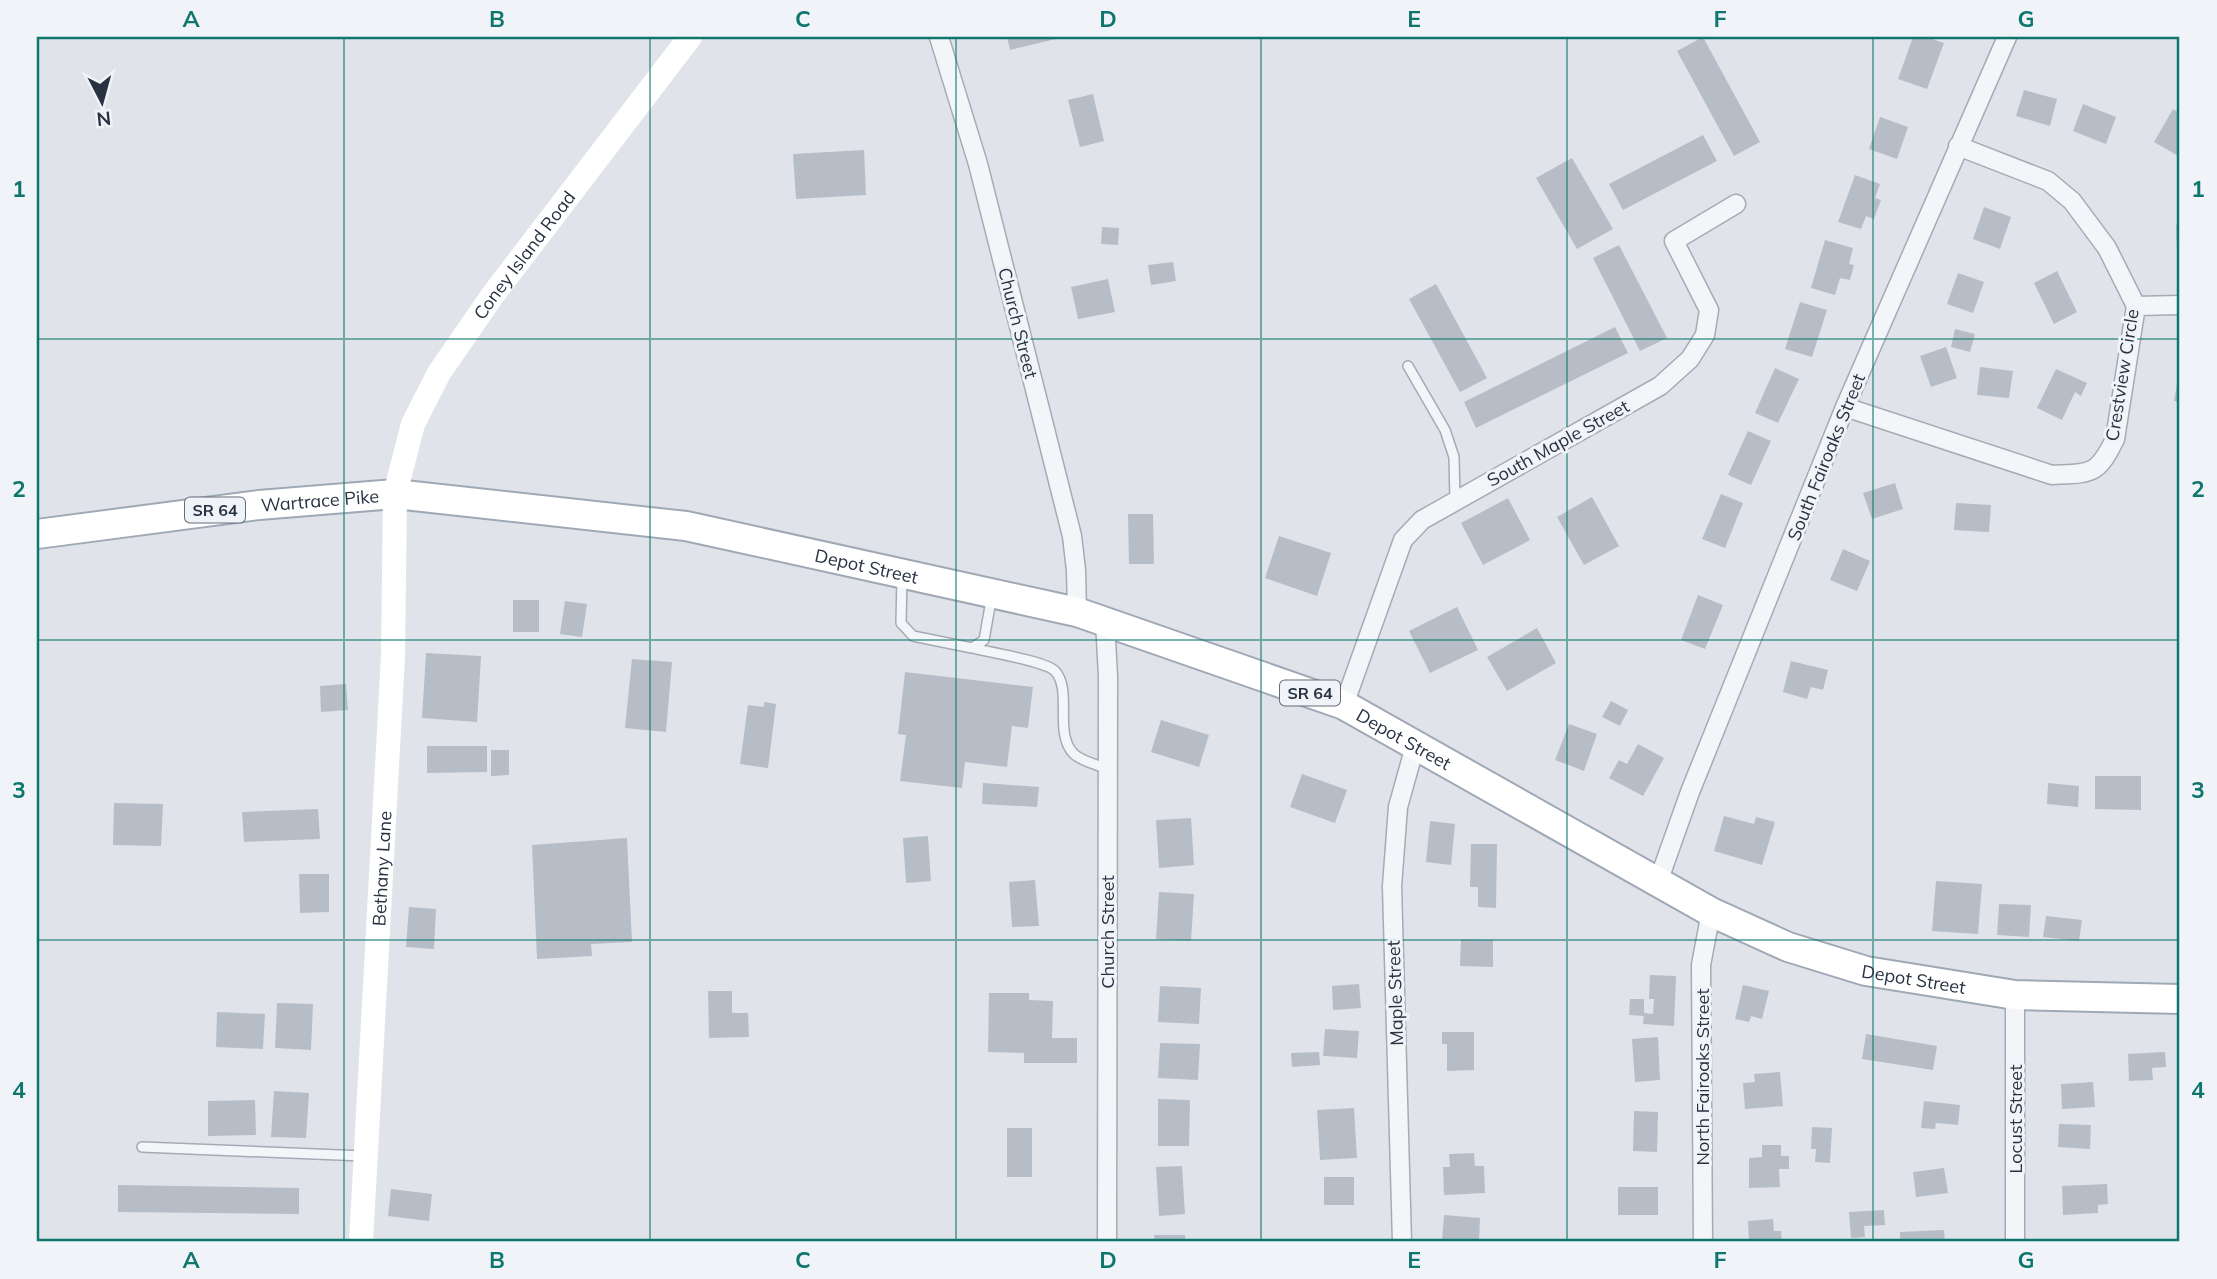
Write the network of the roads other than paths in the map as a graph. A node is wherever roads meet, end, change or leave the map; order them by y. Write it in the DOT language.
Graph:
graph roads {
  1 [pos="690,37"];
  2 [pos="939,37"];
  3 [pos="2007,37"];
  4 [pos="1958,146"];
  5 [pos="1736,204"];
  6 [pos="2180,305"];
  7 [pos="2136,306"];
  8 [pos="1408,366"];
  9 [pos="1845,407"];
  10 [pos="395,494"];
  11 [pos="1455,501"];
  12 [pos="37,534"];
  13 [pos="902,574"];
  14 [pos="993,594"];
  15 [pos="1077,612"];
  16 [pos="1105,622"];
  17 [pos="972,648"];
  18 [pos="1344,705"];
  19 [pos="1415,746"];
  20 [pos="1108,769"];
  21 [pos="1658,882"];
  22 [pos="1711,912"];
  23 [pos="2015,995"];
  24 [pos="2180,999"];
  25 [pos="142,1147"];
  26 [pos="365,1156"];
  27 [pos="361,1242"];
  28 [pos="1107,1242"];
  29 [pos="1402,1242"];
  30 [pos="1703,1242"];
  31 [pos="2015,1242"];
  1 -- 10 [label="street, Coney Island Road"];
  2 -- 15 [label="street, Church Street"];
  3 -- 4 [label="street, South Fairoaks Street"];
  4 -- 7 [label="street, Crestview Circle"];
  4 -- 9 [label="street, South Fairoaks Street"];
  5 -- 11 [label="street, South Maple Street"];
  6 -- 7 [label="street"];
  7 -- 9 [label="street, Crestview Circle"];
  8 -- 11 [label="lane"];
  9 -- 21 [label="street, South Fairoaks Street"];
  10 -- 12 [label="main road, Wartrace Pike / SR 64"];
  10 -- 13 [label="main road, Depot Street / SR 64"];
  10 -- 26 [label="street, Bethany Lane"];
  11 -- 18 [label="street, South Maple Street"];
  13 -- 14 [label="main road, Depot Street / SR 64"];
  13 -- 17 [label="lane"];
  14 -- 15 [label="main road, Depot Street / SR 64"];
  14 -- 17 [label="lane"];
  15 -- 16 [label="main road, Depot Street / SR 64"];
  16 -- 18 [label="main road, Depot Street / SR 64"];
  16 -- 20 [label="street, Church Street"];
  17 -- 20 [label="lane"];
  18 -- 19 [label="main road, Depot Street / SR 64"];
  19 -- 21 [label="main road, Depot Street / SR 64"];
  19 -- 29 [label="street, Maple Street"];
  20 -- 28 [label="street, Church Street"];
  21 -- 22 [label="main road, Depot Street / SR 64"];
  22 -- 23 [label="main road, Depot Street / SR 64"];
  22 -- 30 [label="street, North Fairoaks Street"];
  23 -- 24 [label="main road, Depot Street / SR 64"];
  23 -- 31 [label="street, Locust Street"];
  25 -- 26 [label="lane"];
  26 -- 27 [label="street, Bethany Lane"];
}
